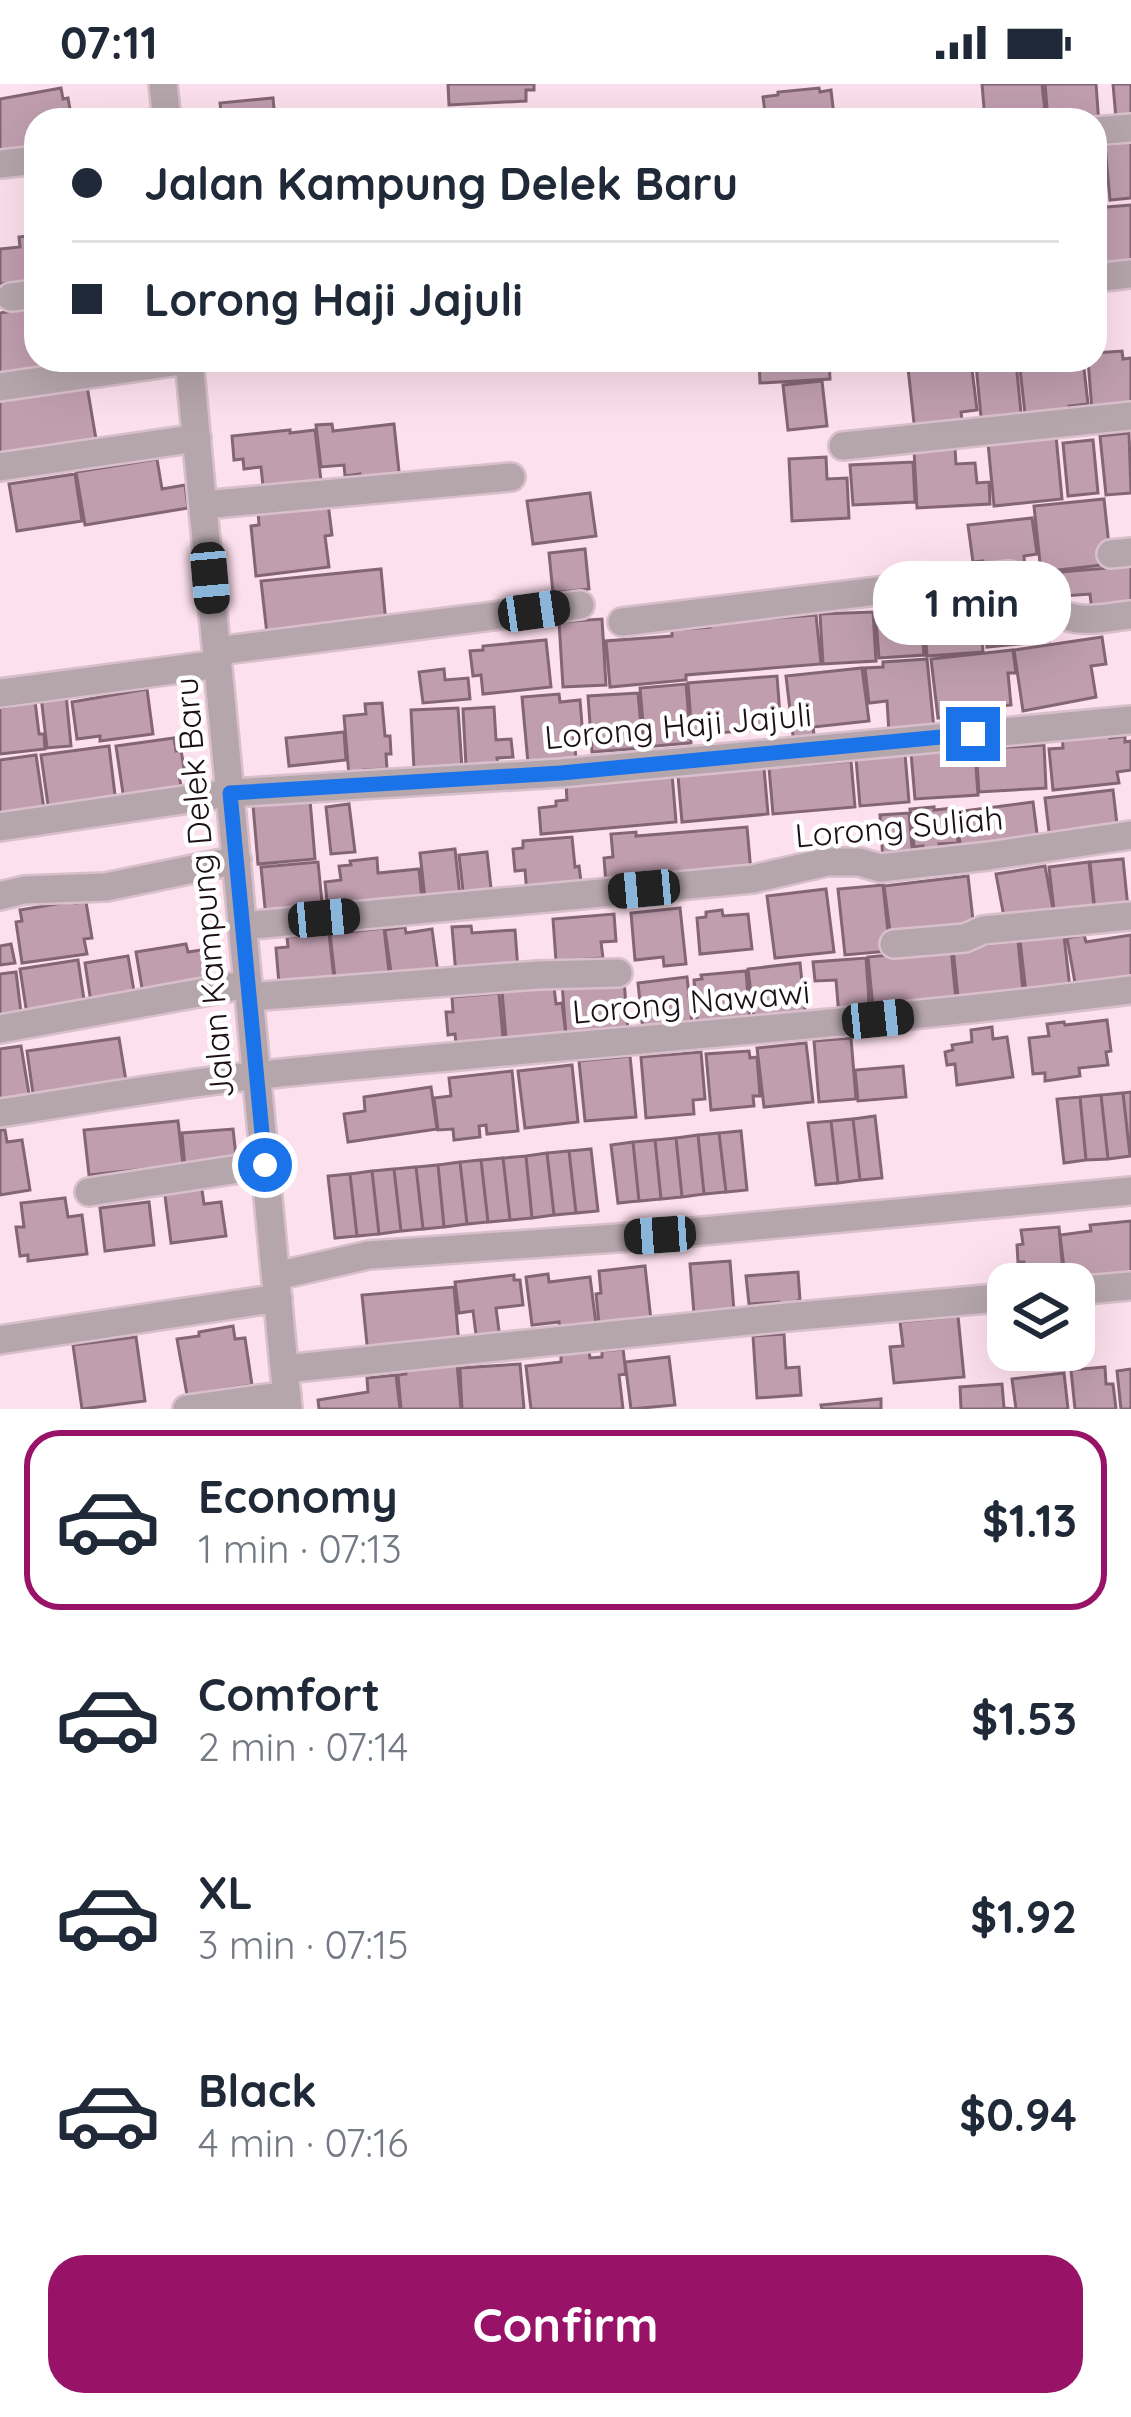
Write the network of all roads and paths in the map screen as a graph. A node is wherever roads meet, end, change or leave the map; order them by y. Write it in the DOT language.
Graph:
graph roads {
  1 [pos="101,372"];
  2 [pos="189,372"];
  3 [pos="0,386"];
  4 [pos="1131,416"];
  5 [pos="197,438"];
  6 [pos="843,446"];
  7 [pos="0,466"];
  8 [pos="511,477"];
  9 [pos="203,506"];
  10 [pos="580,605"];
  11 [pos="1131,615"];
  12 [pos="622,622"];
  13 [pos="217,658"];
  14 [pos="0,693"];
  15 [pos="1131,719"];
  16 [pos="230,793"];
  17 [pos="0,827"];
  18 [pos="1131,835"];
  19 [pos="237,860"];
  20 [pos="0,896"];
  21 [pos="1131,916"];
  22 [pos="243,926"];
  23 [pos="894,944"];
  24 [pos="618,973"];
  25 [pos="249,990"];
  26 [pos="1131,990"];
  27 [pos="0,1029"];
  28 [pos="257,1075"];
  29 [pos="0,1113"];
  30 [pos="265,1165"];
  31 [pos="1131,1191"];
  32 [pos="89,1192"];
  33 [pos="1131,1286"];
  34 [pos="277,1287"];
  35 [pos="1095,1289"];
  36 [pos="987,1299"];
  37 [pos="0,1340"];
  38 [pos="287,1391"];
  39 [pos="187,1409"];
  1 -- 3 [label="street"];
  2 -- 5 [label="street, Jalan Kampung Delek Baru"];
  4 -- 6 [label="street"];
  5 -- 7 [label="street"];
  5 -- 9 [label="street, Jalan Kampung Delek Baru"];
  8 -- 9 [label="street"];
  9 -- 13 [label="street, Jalan Kampung Delek Baru"];
  10 -- 13 [label="street"];
  11 -- 12 [label="street"];
  13 -- 14 [label="street"];
  13 -- 16 [label="street, Jalan Kampung Delek Baru"];
  15 -- 16 [label="street, Lorong Haji Jajuli"];
  16 -- 17 [label="street, Lorong Haji Jajuli"];
  16 -- 19 [label="street, Jalan Kampung Delek Baru"];
  18 -- 22 [label="street, Lorong Suliah"];
  19 -- 20 [label="street"];
  19 -- 22 [label="street, Jalan Kampung Delek Baru"];
  21 -- 23 [label="street"];
  22 -- 25 [label="street, Jalan Kampung Delek Baru"];
  24 -- 25 [label="street"];
  25 -- 27 [label="street"];
  25 -- 28 [label="street, Jalan Kampung Delek Baru"];
  26 -- 28 [label="street, Lorong Nawawi"];
  28 -- 29 [label="street, Lorong Nawawi"];
  28 -- 30 [label="street, Jalan Kampung Delek Baru"];
  30 -- 32 [label="street"];
  30 -- 34 [label="street, Jalan Kampung Delek Baru"];
  31 -- 34 [label="street"];
  33 -- 35 [label="street"];
  34 -- 37 [label="street"];
  34 -- 38 [label="street, Jalan Kampung Delek Baru"];
  36 -- 38 [label="street"];
  38 -- 39 [label="street"];
}
